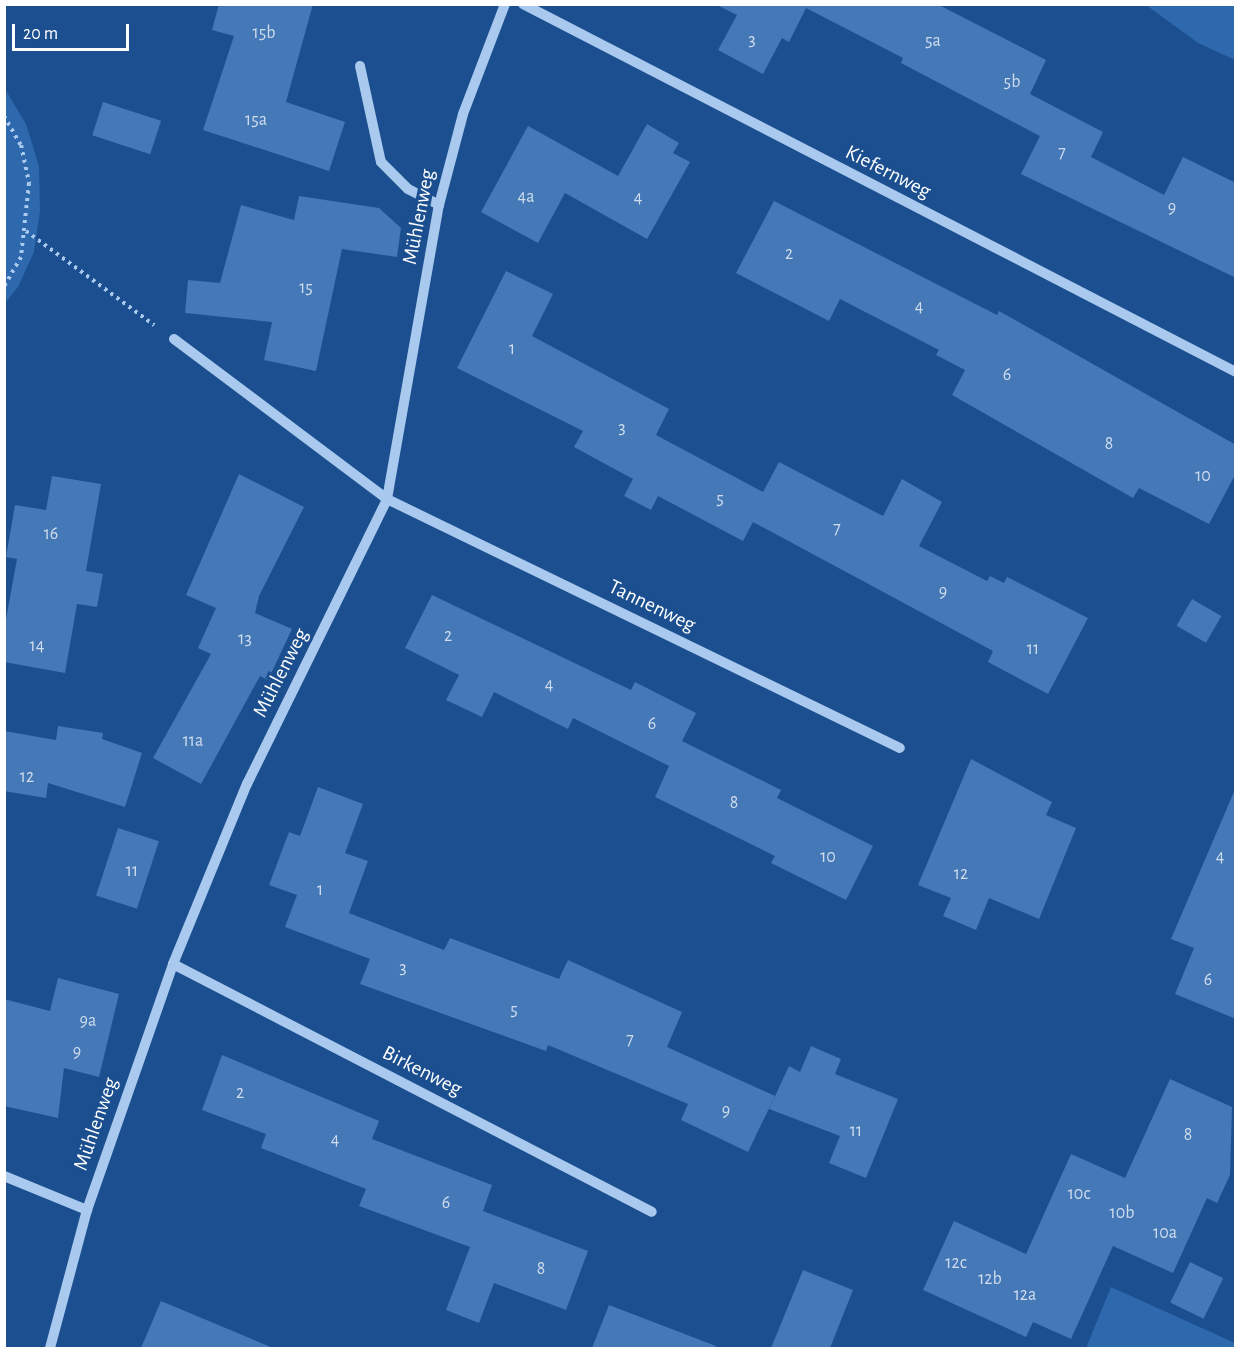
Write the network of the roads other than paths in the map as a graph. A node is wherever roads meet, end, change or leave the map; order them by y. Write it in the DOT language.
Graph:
graph roads {
  1 [pos="504,4"];
  2 [pos="523,4"];
  3 [pos="360,66"];
  4 [pos="439,205"];
  5 [pos="174,339"];
  6 [pos="1236,372"];
  7 [pos="387,499"];
  8 [pos="900,748"];
  9 [pos="173,964"];
  10 [pos="4,1176"];
  11 [pos="87,1210"];
  12 [pos="652,1212"];
  13 [pos="50,1348"];
  1 -- 4 [label="street, Mühlenweg"];
  2 -- 6 [label="street, Kiefernweg"];
  3 -- 4 [label="street"];
  4 -- 7 [label="street, Mühlenweg"];
  5 -- 7 [label="street, Tannenweg"];
  7 -- 8 [label="street, Tannenweg"];
  7 -- 9 [label="street, Mühlenweg"];
  9 -- 11 [label="street, Mühlenweg"];
  9 -- 12 [label="street, Birkenweg"];
  10 -- 11 [label="street"];
  11 -- 13 [label="street, Mühlenweg"];
}
